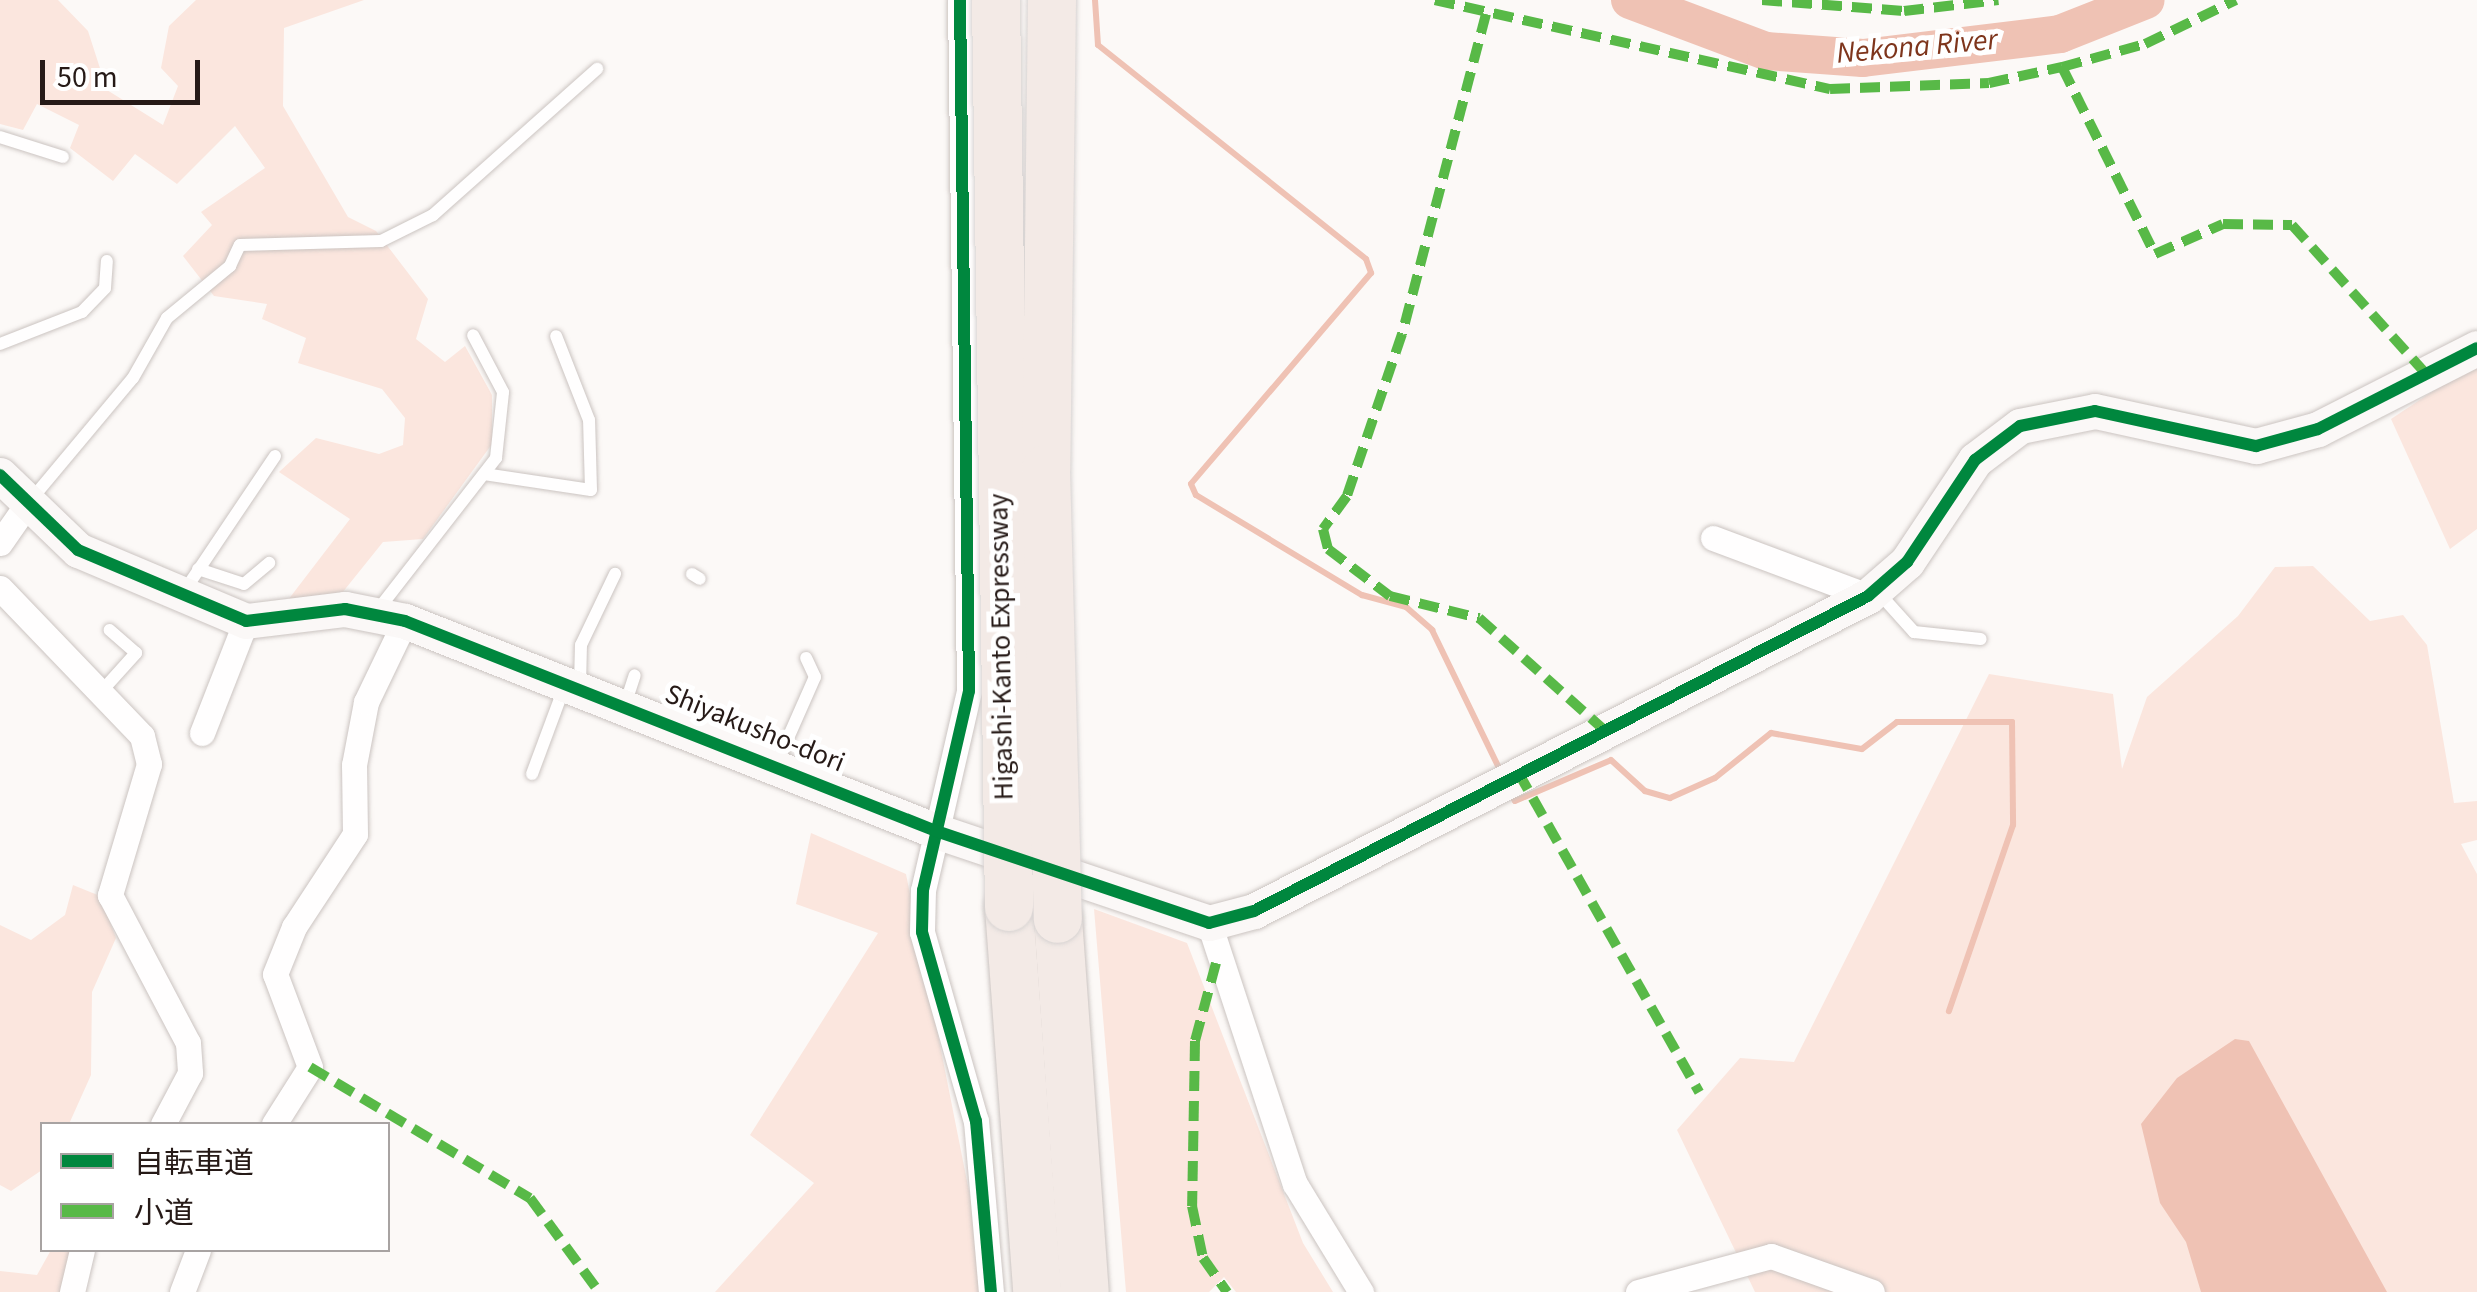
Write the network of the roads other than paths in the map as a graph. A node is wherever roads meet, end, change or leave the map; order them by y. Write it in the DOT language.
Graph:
graph roads {
  1 [pos="960,0"];
  2 [pos="996,0"];
  3 [pos="1052,0"];
  4 [pos="597,69"];
  5 [pos="0,137"];
  6 [pos="64,156"];
  7 [pos="107,261"];
  8 [pos="473,335"];
  9 [pos="556,336"];
  10 [pos="0,344"];
  11 [pos="2477,348"];
  12 [pos="275,456"];
  13 [pos="484,474"];
  14 [pos="0,476"];
  15 [pos="26,507"];
  16 [pos="1713,538"];
  17 [pos="0,543"];
  18 [pos="268,563"];
  19 [pos="616,574"];
  20 [pos="190,582"];
  21 [pos="0,588"];
  22 [pos="1872,593"];
  23 [pos="390,617"];
  24 [pos="246,620"];
  25 [pos="110,630"];
  26 [pos="1982,640"];
  27 [pos="806,658"];
  28 [pos="573,683"];
  29 [pos="100,692"];
  30 [pos="202,733"];
  31 [pos="776,764"];
  32 [pos="532,774"];
  33 [pos="936,831"];
  34 [pos="1209,923"];
  35 [pos="164,1122"];
  36 [pos="275,1122"];
  37 [pos="82,1252"];
  38 [pos="197,1252"];
  39 [pos="72,1292"];
  40 [pos="182,1292"];
  41 [pos="991,1292"];
  42 [pos="1037,1292"];
  43 [pos="1085,1292"];
  44 [pos="1362,1292"];
  45 [pos="1638,1292"];
  46 [pos="1872,1292"];
  1 -- 33 [label="street"];
  2 -- 42 [label="highway, Higashi-Kanto Expressway, bridge"];
  3 -- 43 [label="highway, Higashi-Kanto Expressway, bridge"];
  4 -- 15 [label="lane"];
  5 -- 6 [label="lane"];
  7 -- 10 [label="lane"];
  8 -- 13 [label="lane"];
  9 -- 13 [label="lane"];
  11 -- 22 [label="street"];
  12 -- 20 [label="lane"];
  13 -- 23 [label="lane"];
  14 -- 15 [label="street, Shiyakusho-dori"];
  15 -- 17 [label="street"];
  15 -- 20 [label="street, Shiyakusho-dori"];
  16 -- 22 [label="street"];
  18 -- 20 [label="lane"];
  19 -- 28 [label="lane"];
  20 -- 24 [label="street, Shiyakusho-dori"];
  21 -- 29 [label="street"];
  22 -- 26 [label="lane"];
  22 -- 34 [label="street"];
  23 -- 24 [label="street, Shiyakusho-dori"];
  23 -- 28 [label="street, Shiyakusho-dori"];
  23 -- 36 [label="street"];
  24 -- 30 [label="street"];
  25 -- 29 [label="lane"];
  27 -- 31 [label="lane"];
  28 -- 31 [label="street, Shiyakusho-dori"];
  28 -- 32 [label="lane"];
  29 -- 35 [label="street"];
  31 -- 33 [label="street, Shiyakusho-dori"];
  33 -- 34 [label="street, Shiyakusho-dori"];
  33 -- 41 [label="street"];
  34 -- 44 [label="street"];
  37 -- 39 [label="street"];
  38 -- 40 [label="street"];
  45 -- 46 [label="street"];
}
